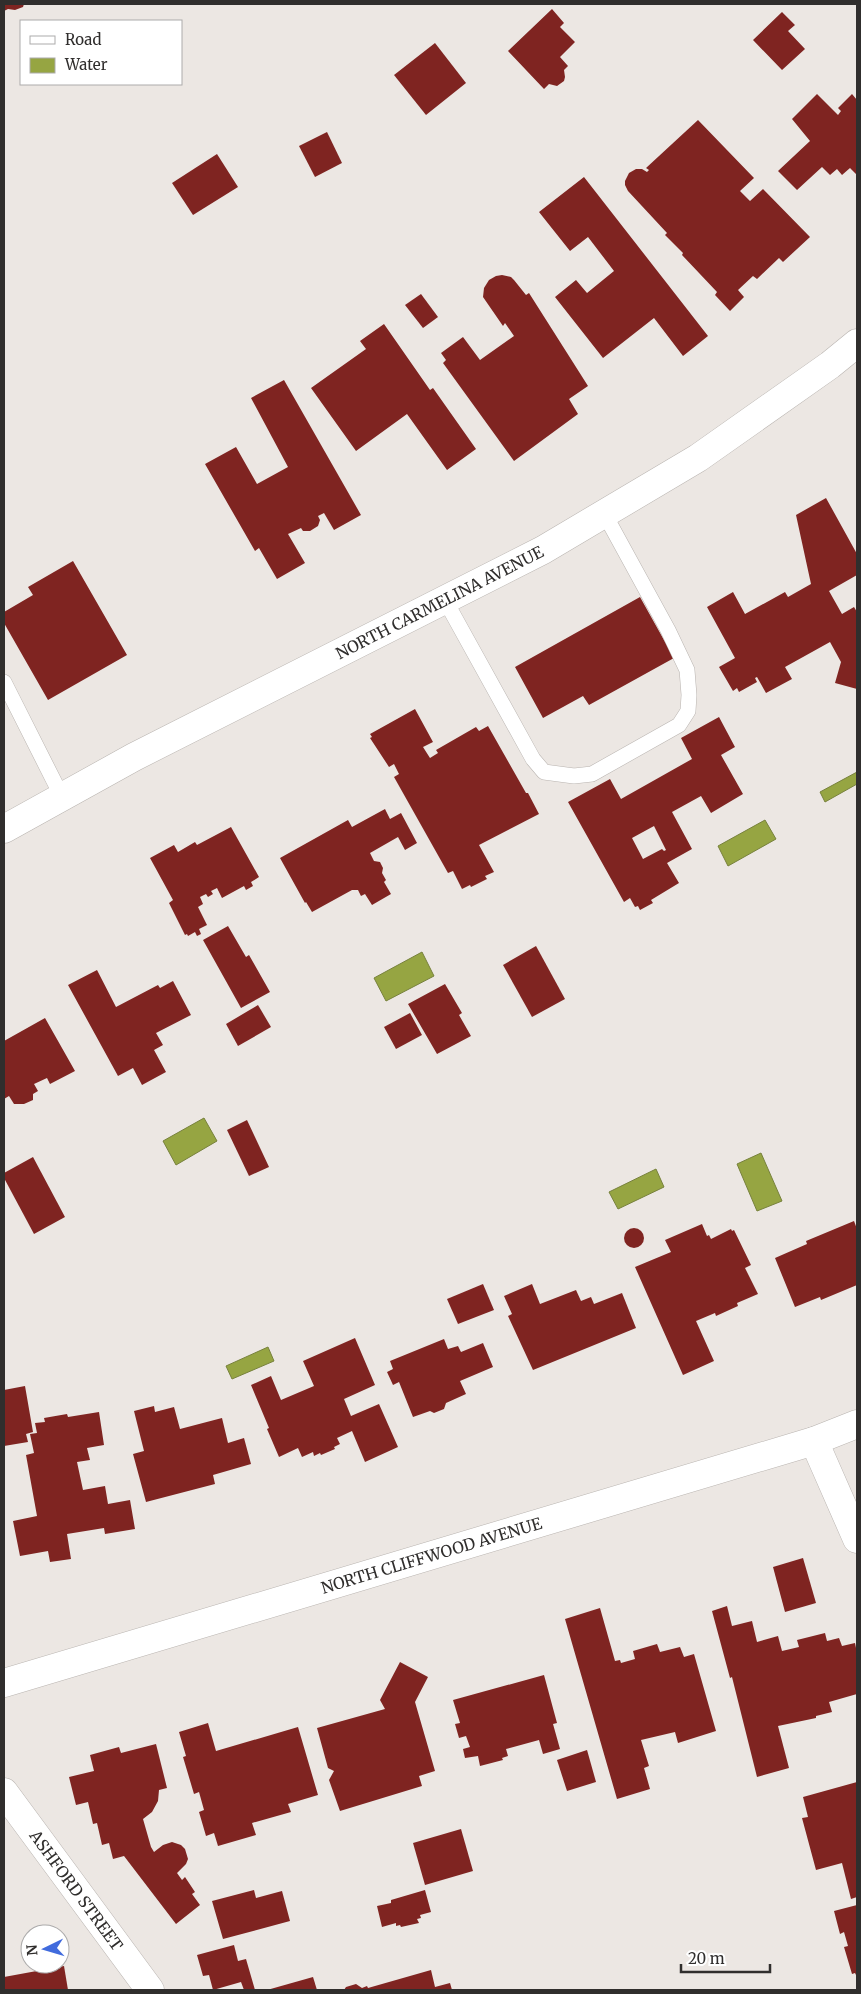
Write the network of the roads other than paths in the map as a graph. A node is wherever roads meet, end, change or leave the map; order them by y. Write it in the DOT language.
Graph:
graph roads {
  1 [pos="857,343"];
  2 [pos="604,513"];
  3 [pos="445,600"];
  4 [pos="4,682"];
  5 [pos="62,797"];
  6 [pos="4,830"];
  7 [pos="857,1424"];
  8 [pos="814,1441"];
  9 [pos="857,1539"];
  10 [pos="4,1683"];
  11 [pos="4,1792"];
  12 [pos="150,1990"];
  1 -- 2 [label="street, NORTH CARMELINA AVENUE"];
  2 -- 3 [label="street, NORTH CARMELINA AVENUE"];
  2 -- 3 [label="lane"];
  3 -- 5 [label="street, NORTH CARMELINA AVENUE"];
  4 -- 5 [label="lane"];
  5 -- 6 [label="street, NORTH CARMELINA AVENUE"];
  7 -- 8 [label="street, NORTH CLIFFWOOD AVENUE"];
  8 -- 9 [label="street"];
  8 -- 10 [label="street, NORTH CLIFFWOOD AVENUE"];
  11 -- 12 [label="street, ASHFORD STREET"];
}
